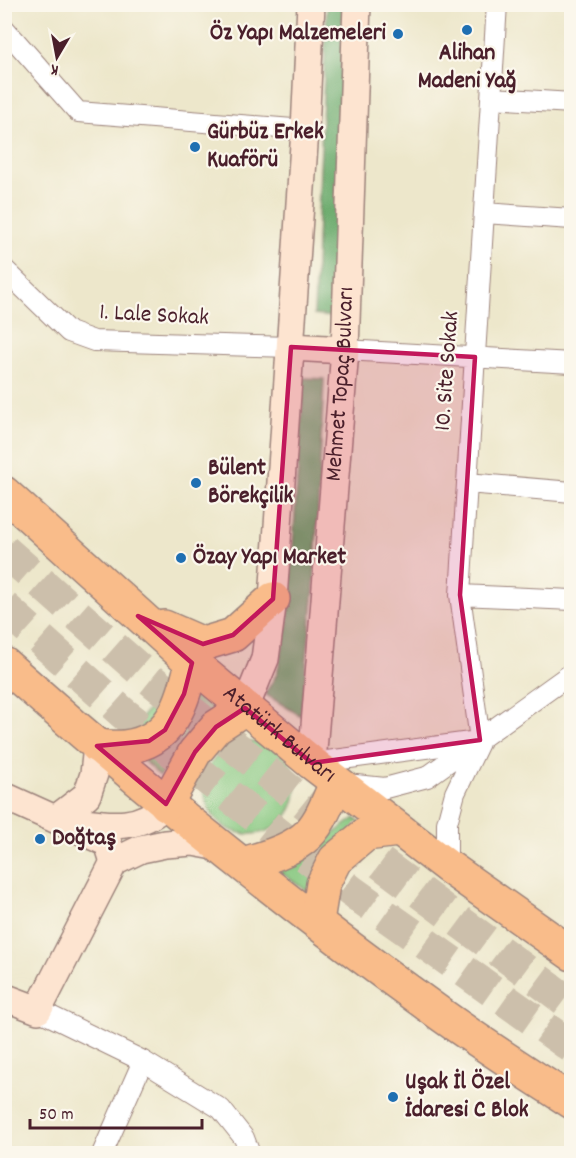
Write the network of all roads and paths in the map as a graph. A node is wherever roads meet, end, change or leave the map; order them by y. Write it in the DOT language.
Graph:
graph roads {
  1 [pos="311,4"];
  2 [pos="357,4"];
  3 [pos="497,4"];
  4 [pos="4,28"];
  5 [pos="491,98"];
  6 [pos="572,103"];
  7 [pos="305,130"];
  8 [pos="484,213"];
  9 [pos="572,219"];
  10 [pos="4,269"];
  11 [pos="291,347"];
  12 [pos="345,350"];
  13 [pos="475,357"];
  14 [pos="572,363"];
  15 [pos="467,483"];
  16 [pos="572,492"];
  17 [pos="4,493"];
  18 [pos="460,595"];
  19 [pos="273,599"];
  20 [pos="572,600"];
  21 [pos="138,616"];
  22 [pos="192,663"];
  23 [pos="4,664"];
  24 [pos="572,672"];
  25 [pos="245,708"];
  26 [pos="480,740"];
  27 [pos="97,746"];
  28 [pos="324,773"];
  29 [pos="4,796"];
  30 [pos="166,804"];
  31 [pos="57,818"];
  32 [pos="399,830"];
  33 [pos="231,855"];
  34 [pos="114,862"];
  35 [pos="447,866"];
  36 [pos="317,921"];
  37 [pos="572,954"];
  38 [pos="4,997"];
  39 [pos="38,1010"];
  40 [pos="143,1061"];
  41 [pos="572,1102"];
  42 [pos="102,1154"];
  43 [pos="250,1154"];
  1 -- 7 [label="main road"];
  2 -- 12 [label="main road, Mehmet Topaç Bulvarı"];
  3 -- 5 [label="street, 10. Site Sokak"];
  4 -- 7 [label="street"];
  5 -- 6 [label="street"];
  5 -- 8 [label="street, 10. Site Sokak"];
  7 -- 11 [label="main road"];
  8 -- 9 [label="street"];
  8 -- 13 [label="street, 10. Site Sokak"];
  10 -- 11 [label="street, 1. Lale Sokak"];
  11 -- 12 [label="main road"];
  11 -- 19 [label="main road"];
  12 -- 13 [label="street"];
  12 -- 28 [label="main road, Mehmet Topaç Bulvarı"];
  13 -- 14 [label="street"];
  13 -- 15 [label="street, 10. Site Sokak"];
  15 -- 16 [label="street"];
  15 -- 18 [label="street, 10. Site Sokak"];
  17 -- 21 [label="highway, Atatürk Bulvarı"];
  18 -- 20 [label="street"];
  18 -- 26 [label="street, 10. Site Sokak"];
  19 -- 21 [label="highway"];
  19 -- 25 [label="main road"];
  21 -- 22 [label="highway, Atatürk Bulvarı"];
  22 -- 25 [label="highway, Atatürk Bulvarı"];
  22 -- 27 [label="highway"];
  23 -- 27 [label="highway"];
  24 -- 26 [label="street"];
  25 -- 28 [label="highway, Atatürk Bulvarı"];
  25 -- 30 [label="highway"];
  26 -- 28 [label="street"];
  26 -- 28 [label="street"];
  26 -- 35 [label="street"];
  27 -- 30 [label="highway"];
  27 -- 31 [label="main road"];
  28 -- 32 [label="highway, Atatürk Bulvarı"];
  28 -- 33 [label="highway"];
  29 -- 31 [label="main road"];
  30 -- 31 [label="main road"];
  30 -- 33 [label="highway"];
  31 -- 34 [label="main road"];
  32 -- 35 [label="highway, Atatürk Bulvarı"];
  32 -- 36 [label="highway"];
  33 -- 34 [label="main road"];
  33 -- 36 [label="highway"];
  34 -- 39 [label="main road"];
  35 -- 37 [label="highway, Atatürk Bulvarı"];
  36 -- 41 [label="highway"];
  38 -- 39 [label="main road"];
  39 -- 40 [label="street"];
  40 -- 42 [label="street"];
  40 -- 43 [label="street"];
}
